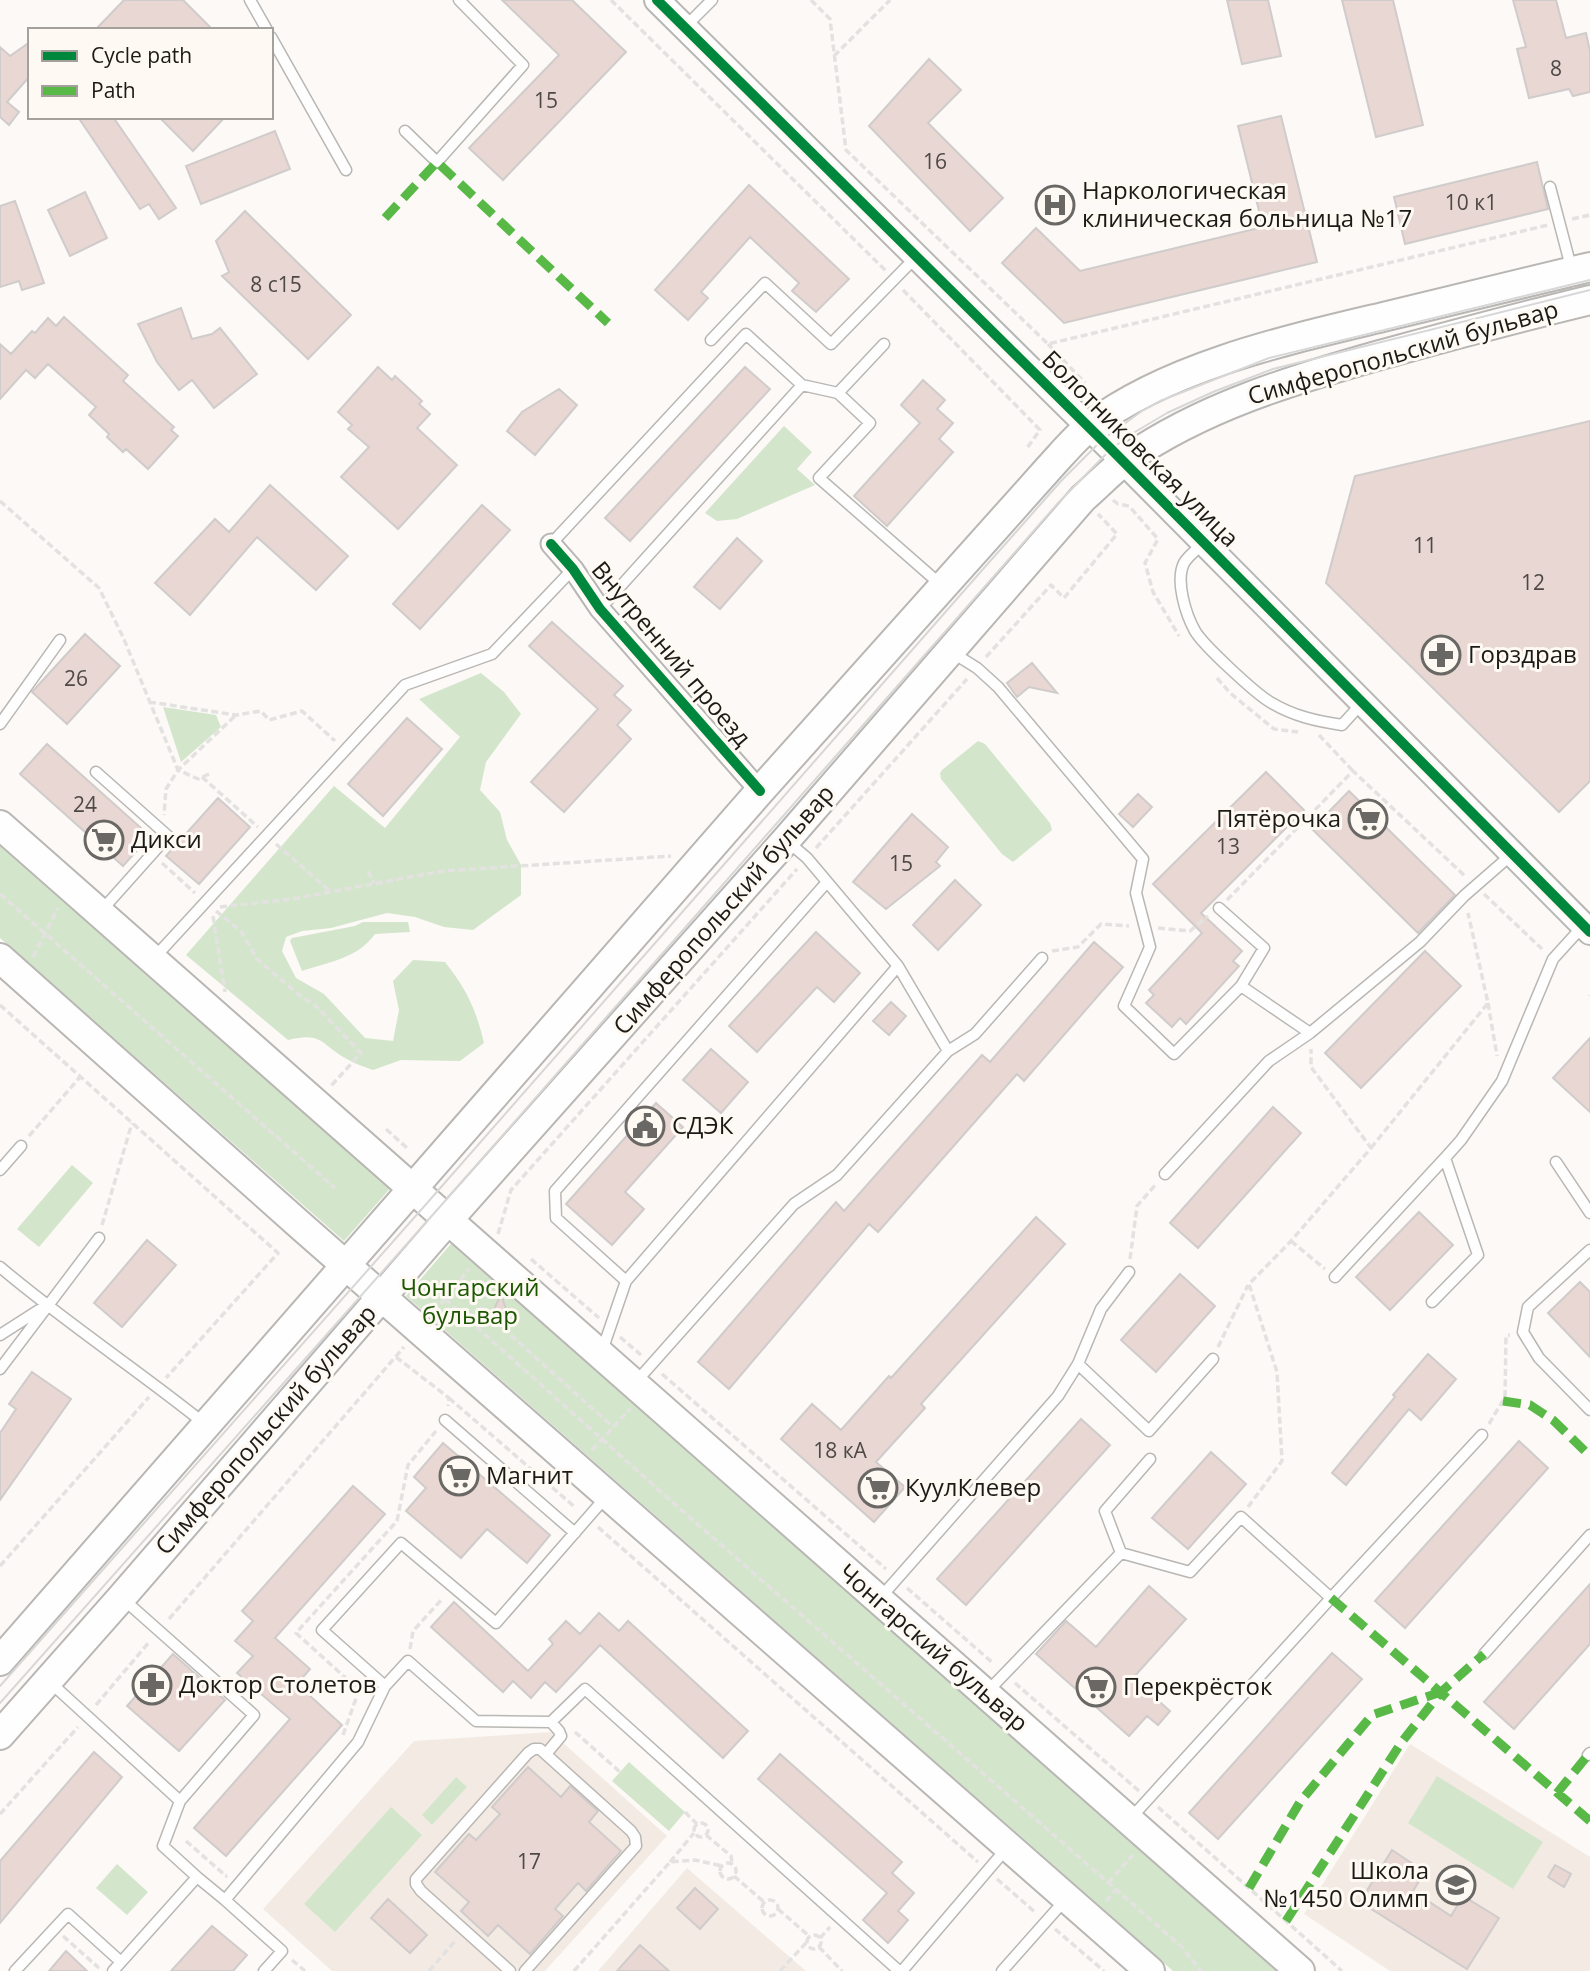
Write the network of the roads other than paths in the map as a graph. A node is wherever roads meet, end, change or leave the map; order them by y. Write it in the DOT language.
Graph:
graph roads {
  1 [pos="250,0"];
  2 [pos="459,0"];
  3 [pos="657,0"];
  4 [pos="712,0"];
  5 [pos="266,28"];
  6 [pos="685,28"];
  7 [pos="273,41"];
  8 [pos="405,131"];
  9 [pos="345,170"];
  10 [pos="1550,187"];
  11 [pos="916,257"];
  12 [pos="1581,269"];
  13 [pos="1590,300"];
  14 [pos="711,340"];
  15 [pos="884,344"];
  16 [pos="802,385"];
  17 [pos="838,393"];
  18 [pos="1089,427"];
  19 [pos="1124,461"];
  20 [pos="1204,543"];
  21 [pos="551,544"];
  22 [pos="573,569"];
  23 [pos="943,587"];
  24 [pos="600,609"];
  25 [pos="60,640"];
  26 [pos="950,650"];
  27 [pos="1363,703"];
  28 [pos="0,724"];
  29 [pos="96,772"];
  30 [pos="760,791"];
  31 [pos="0,825"];
  32 [pos="786,840"];
  33 [pos="1513,854"];
  34 [pos="827,882"];
  35 [pos="1219,908"];
  36 [pos="99,913"];
  37 [pos="1587,928"];
  38 [pos="1046,955"];
  39 [pos="152,960"];
  40 [pos="898,966"];
  41 [pos="10,967"];
  42 [pos="1241,986"];
  43 [pos="1310,1033"];
  44 [pos="948,1051"];
  45 [pos="20,1146"];
  46 [pos="1445,1158"];
  47 [pos="1556,1162"];
  48 [pos="0,1170"];
  49 [pos="1165,1174"];
  50 [pos="412,1188"];
  51 [pos="1590,1213"];
  52 [pos="448,1220"];
  53 [pos="99,1238"];
  54 [pos="1590,1250"];
  55 [pos="346,1265"];
  56 [pos="0,1268"];
  57 [pos="1129,1272"];
  58 [pos="1335,1277"];
  59 [pos="626,1281"];
  60 [pos="382,1297"];
  61 [pos="1432,1302"];
  62 [pos="46,1306"];
  63 [pos="0,1335"];
  64 [pos="601,1355"];
  65 [pos="1213,1359"];
  66 [pos="1078,1364"];
  67 [pos="0,1369"];
  68 [pos="643,1381"];
  69 [pos="1590,1410"];
  70 [pos="445,1420"];
  71 [pos="207,1425"];
  72 [pos="1482,1435"];
  73 [pos="1150,1459"];
  74 [pos="607,1495"];
  75 [pos="575,1534"];
  76 [pos="1590,1535"];
  77 [pos="1121,1553"];
  78 [pos="888,1590"];
  79 [pos="121,1598"];
  80 [pos="1331,1598"];
  81 [pos="1484,1654"];
  82 [pos="0,1661"];
  83 [pos="48,1680"];
  84 [pos="385,1686"];
  85 [pos="985,1694"];
  86 [pos="554,1719"];
  87 [pos="0,1735"];
  88 [pos="546,1754"];
  89 [pos="180,1801"];
  90 [pos="1129,1821"];
  91 [pos="1009,1846"];
  92 [pos="197,1877"];
  93 [pos="1067,1898"];
  94 [pos="225,1900"];
  95 [pos="121,1962"];
  96 [pos="15,1971"];
  97 [pos="113,1971"];
  98 [pos="264,1971"];
  99 [pos="510,1971"];
  100 [pos="525,1971"];
  101 [pos="900,1971"];
  102 [pos="1002,1971"];
  103 [pos="1150,1971"];
  104 [pos="1300,1971"];
  1 -- 5 [label="lane"];
  2 -- 8 [label="lane"];
  3 -- 6 [label="street, Болотниковская улица"];
  4 -- 6 [label="lane"];
  6 -- 11 [label="street, Болотниковская улица"];
  7 -- 9 [label="lane"];
  10 -- 12 [label="lane"];
  11 -- 14 [label="lane"];
  11 -- 18 [label="street, Болотниковская улица"];
  12 -- 18 [label="main road, Симферопольский бульвар"];
  13 -- 19 [label="main road, Симферопольский бульвар"];
  15 -- 17 [label="lane"];
  16 -- 17 [label="lane"];
  16 -- 21 [label="lane"];
  16 -- 24 [label="lane"];
  17 -- 23 [label="lane"];
  18 -- 19 [label="street, Болотниковская улица"];
  18 -- 23 [label="main road, Симферопольский бульвар"];
  19 -- 20 [label="street, Болотниковская улица"];
  19 -- 26 [label="main road, Симферопольский бульвар"];
  20 -- 27 [label="street, Болотниковская улица"];
  20 -- 27 [label="lane"];
  21 -- 22 [label="street, Внутренний проезд"];
  22 -- 24 [label="street, Внутренний проезд"];
  22 -- 39 [label="lane"];
  23 -- 30 [label="main road, Симферопольский бульвар"];
  24 -- 30 [label="street, Внутренний проезд"];
  25 -- 28 [label="lane"];
  26 -- 32 [label="main road, Симферопольский бульвар"];
  26 -- 42 [label="lane"];
  27 -- 33 [label="street, Болотниковская улица"];
  29 -- 36 [label="lane"];
  30 -- 50 [label="main road, Симферопольский бульвар"];
  31 -- 36 [label="main road, Чонгарский бульвар"];
  32 -- 34 [label="lane"];
  32 -- 52 [label="main road, Симферопольский бульвар"];
  33 -- 37 [label="street, Болотниковская улица"];
  33 -- 43 [label="lane"];
  34 -- 40 [label="lane"];
  34 -- 59 [label="lane"];
  35 -- 42 [label="lane"];
  36 -- 39 [label="main road, Чонгарский бульвар"];
  37 -- 46 [label="lane"];
  38 -- 44 [label="lane"];
  39 -- 50 [label="main road, Чонгарский бульвар"];
  40 -- 44 [label="lane"];
  40 -- 59 [label="lane"];
  41 -- 55 [label="main road"];
  42 -- 43 [label="lane"];
  43 -- 49 [label="lane"];
  44 -- 68 [label="lane"];
  45 -- 48 [label="lane"];
  46 -- 58 [label="lane"];
  46 -- 61 [label="lane"];
  47 -- 51 [label="lane"];
  50 -- 52 [label="main road, Чонгарский бульвар"];
  50 -- 55 [label="main road, Симферопольский бульвар"];
  52 -- 60 [label="main road, Симферопольский бульвар"];
  52 -- 64 [label="main road, Чонгарский бульвар"];
  53 -- 62 [label="lane"];
  54 -- 69 [label="lane"];
  55 -- 60 [label="main road"];
  55 -- 71 [label="main road, Симферопольский бульвар"];
  56 -- 62 [label="lane"];
  57 -- 66 [label="lane"];
  59 -- 64 [label="lane"];
  60 -- 74 [label="main road"];
  60 -- 79 [label="main road, Симферопольский бульвар"];
  62 -- 63 [label="lane"];
  62 -- 67 [label="lane"];
  62 -- 71 [label="lane"];
  64 -- 68 [label="main road, Чонгарский бульвар"];
  65 -- 66 [label="lane"];
  66 -- 78 [label="lane"];
  68 -- 78 [label="main road, Чонгарский бульвар"];
  70 -- 75 [label="lane"];
  71 -- 82 [label="main road, Симферопольский бульвар"];
  72 -- 80 [label="lane"];
  73 -- 77 [label="lane"];
  74 -- 75 [label="lane"];
  74 -- 91 [label="main road"];
  75 -- 84 [label="lane"];
  76 -- 81 [label="lane"];
  77 -- 80 [label="lane"];
  77 -- 85 [label="lane"];
  78 -- 85 [label="main road, Чонгарский бульвар"];
  79 -- 83 [label="main road, Симферопольский бульвар"];
  79 -- 89 [label="lane"];
  80 -- 90 [label="lane"];
  83 -- 87 [label="main road, Симферопольский бульвар"];
  83 -- 89 [label="lane"];
  84 -- 86 [label="lane"];
  84 -- 94 [label="lane"];
  85 -- 90 [label="main road, Чонгарский бульвар"];
  86 -- 88 [label="lane"];
  86 -- 101 [label="lane"];
  88 -- 99 [label="lane"];
  88 -- 100 [label="lane"];
  89 -- 92 [label="lane"];
  90 -- 104 [label="main road, Чонгарский бульвар"];
  91 -- 93 [label="main road"];
  91 -- 101 [label="lane"];
  92 -- 94 [label="lane"];
  92 -- 95 [label="lane"];
  93 -- 102 [label="lane"];
  93 -- 103 [label="main road"];
  94 -- 98 [label="lane"];
  95 -- 96 [label="lane"];
  95 -- 97 [label="lane"];
}
